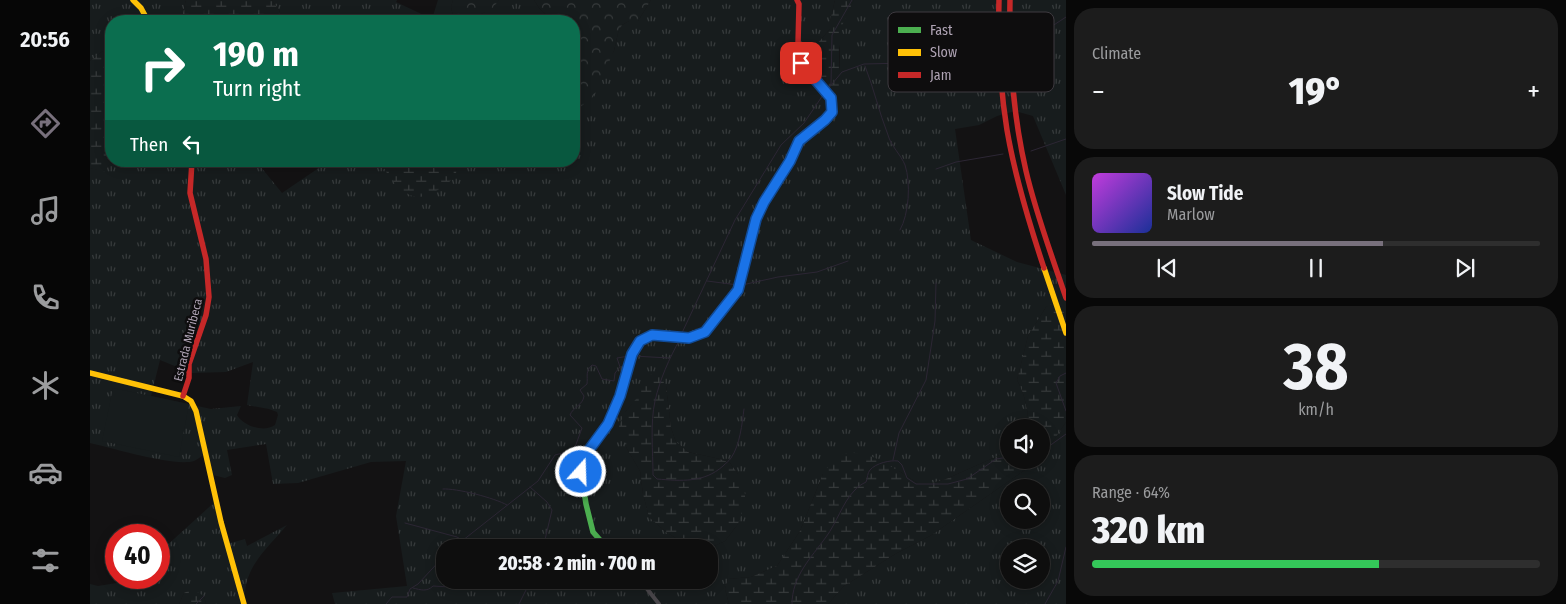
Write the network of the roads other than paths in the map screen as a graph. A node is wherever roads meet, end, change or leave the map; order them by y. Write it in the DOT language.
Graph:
graph roads {
  1 [pos="134,0"];
  2 [pos="797,0"];
  3 [pos="145,15"];
  4 [pos="1002,92"];
  5 [pos="1013,92"];
  6 [pos="192,167"];
  7 [pos="1066,298"];
  8 [pos="1066,333"];
  9 [pos="90,373"];
  10 [pos="184,396"];
  11 [pos="599,539"];
  12 [pos="648,589"];
  13 [pos="244,604"];
  14 [pos="660,604"];
  1 -- 3 [label="main road"];
  2 -- 11 [label="main road"];
  4 -- 8 [label="main road"];
  5 -- 7 [label="main road"];
  6 -- 10 [label="main road, Estrada Muribeca"];
  9 -- 10 [label="main road"];
  10 -- 13 [label="main road, Estrada Muribeca"];
  12 -- 14 [label="street"];
}
